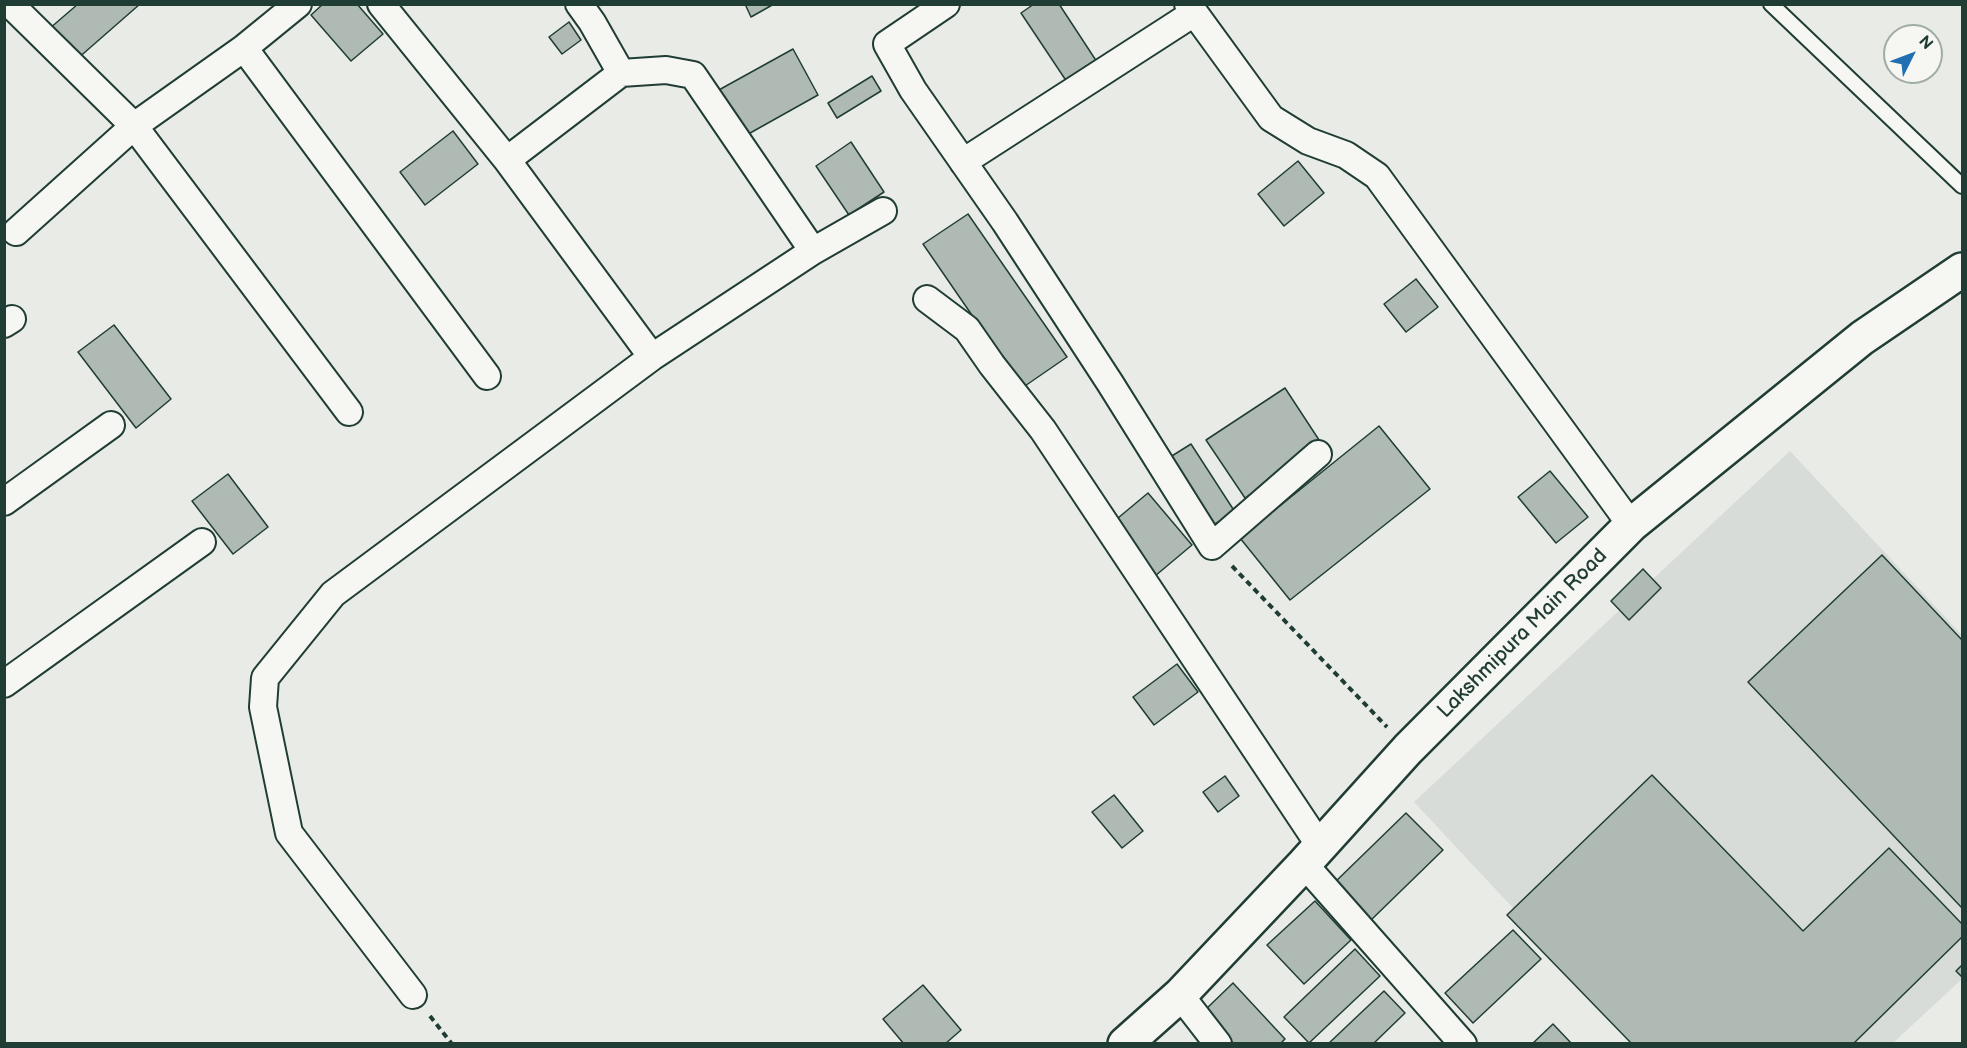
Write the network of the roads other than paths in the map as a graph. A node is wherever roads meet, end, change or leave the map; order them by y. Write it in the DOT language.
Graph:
graph roads {
  1 [pos="10,4"];
  2 [pos="298,4"];
  3 [pos="381,4"];
  4 [pos="579,4"];
  5 [pos="946,4"];
  6 [pos="1771,4"];
  7 [pos="1191,9"];
  8 [pos="243,48"];
  9 [pos="621,73"];
  10 [pos="134,126"];
  11 [pos="507,160"];
  12 [pos="963,162"];
  13 [pos="1962,186"];
  14 [pos="884,211"];
  15 [pos="16,232"];
  16 [pos="813,251"];
  17 [pos="1962,270"];
  18 [pos="927,299"];
  19 [pos="652,357"];
  20 [pos="487,376"];
  21 [pos="349,412"];
  22 [pos="111,425"];
  23 [pos="1318,454"];
  24 [pos="4,502"];
  25 [pos="1631,525"];
  26 [pos="202,542"];
  27 [pos="4,684"];
  28 [pos="1312,855"];
  29 [pos="413,995"];
  30 [pos="1180,995"];
  31 [pos="1125,1044"];
  32 [pos="1218,1044"];
  33 [pos="1463,1044"];
  1 -- 10 [label="street"];
  2 -- 8 [label="street"];
  3 -- 11 [label="street"];
  4 -- 9 [label="street"];
  5 -- 12 [label="street"];
  6 -- 13 [label="lane"];
  7 -- 12 [label="street"];
  7 -- 25 [label="street"];
  8 -- 10 [label="street"];
  8 -- 20 [label="street"];
  9 -- 11 [label="street"];
  9 -- 16 [label="street"];
  10 -- 15 [label="street"];
  10 -- 21 [label="street"];
  11 -- 19 [label="street"];
  12 -- 23 [label="street"];
  14 -- 16 [label="street"];
  16 -- 19 [label="street"];
  17 -- 25 [label="main road, Lakshmipura Main Road"];
  18 -- 28 [label="street"];
  19 -- 29 [label="street"];
  22 -- 24 [label="street"];
  25 -- 28 [label="main road, Lakshmipura Main Road"];
  26 -- 27 [label="street"];
  28 -- 30 [label="main road, Lakshmipura Main Road"];
  28 -- 33 [label="street"];
  30 -- 31 [label="main road, Lakshmipura Main Road"];
  30 -- 32 [label="street"];
}
